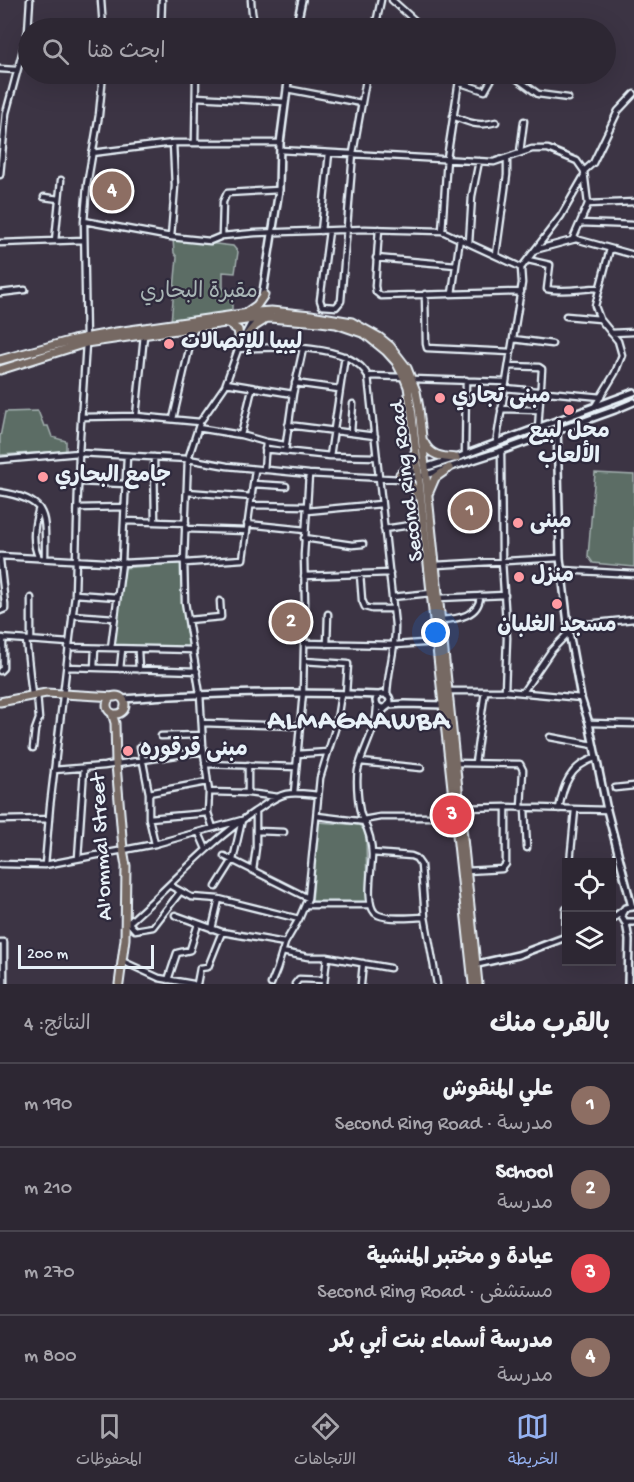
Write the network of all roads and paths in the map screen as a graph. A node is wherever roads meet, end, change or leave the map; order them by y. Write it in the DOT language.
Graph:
graph roads {
  1 [pos="30,0"];
  2 [pos="101,0"];
  3 [pos="162,0"];
  4 [pos="252,0"];
  5 [pos="302,0"];
  6 [pos="381,0"];
  7 [pos="392,0"];
  8 [pos="29,18"];
  9 [pos="102,18"];
  10 [pos="161,18"];
  11 [pos="253,18"];
  12 [pos="299,18"];
  13 [pos="377,18"];
  14 [pos="412,18"];
  15 [pos="18,64"];
  16 [pos="0,69"];
  17 [pos="16,70"];
  18 [pos="102,84"];
  19 [pos="196,84"];
  20 [pos="287,84"];
  21 [pos="365,84"];
  22 [pos="458,84"];
  23 [pos="464,84"];
  24 [pos="489,84"];
  25 [pos="524,84"];
  26 [pos="286,89"];
  27 [pos="634,94"];
  28 [pos="196,98"];
  29 [pos="568,98"];
  30 [pos="285,102"];
  31 [pos="361,103"];
  32 [pos="453,116"];
  33 [pos="524,121"];
  34 [pos="496,122"];
  35 [pos="195,142"];
  36 [pos="174,143"];
  37 [pos="280,146"];
  38 [pos="1,148"];
  39 [pos="520,152"];
  40 [pos="92,153"];
  41 [pos="329,153"];
  42 [pos="353,153"];
  43 [pos="447,158"];
  44 [pos="507,159"];
  45 [pos="479,161"];
  46 [pos="584,174"];
  47 [pos="0,176"];
  48 [pos="61,180"];
  49 [pos="279,190"];
  50 [pos="44,197"];
  51 [pos="59,199"];
  52 [pos="634,202"];
  53 [pos="588,204"];
  54 [pos="84,221"];
  55 [pos="580,223"];
  56 [pos="634,225"];
  57 [pos="347,229"];
  58 [pos="379,229"];
  59 [pos="321,231"];
  60 [pos="329,231"];
  61 [pos="442,231"];
  62 [pos="273,234"];
  63 [pos="222,236"];
  64 [pos="171,237"];
  65 [pos="460,238"];
  66 [pos="573,239"];
  67 [pos="84,240"];
  68 [pos="55,241"];
  69 [pos="0,243"];
  70 [pos="469,243"];
  71 [pos="610,249"];
  72 [pos="535,250"];
  73 [pos="496,255"];
  74 [pos="634,255"];
  75 [pos="376,258"];
  76 [pos="528,260"];
  77 [pos="456,265"];
  78 [pos="522,268"];
  79 [pos="599,288"];
  80 [pos="25,290"];
  81 [pos="521,292"];
  82 [pos="0,293"];
  83 [pos="425,294"];
  84 [pos="452,294"];
  85 [pos="264,295"];
  86 [pos="240,315"];
  87 [pos="270,315"];
  88 [pos="254,316"];
  89 [pos="566,316"];
  90 [pos="600,320"];
  91 [pos="227,323"];
  92 [pos="194,328"];
  93 [pos="634,332"];
  94 [pos="611,333"];
  95 [pos="144,335"];
  96 [pos="513,339"];
  97 [pos="85,340"];
  98 [pos="552,344"];
  99 [pos="239,346"];
  100 [pos="303,348"];
  101 [pos="511,352"];
  102 [pos="345,356"];
  103 [pos="0,360"];
  104 [pos="509,366"];
  105 [pos="0,370"];
  106 [pos="368,376"];
  107 [pos="404,377"];
  108 [pos="412,379"];
  109 [pos="466,380"];
  110 [pos="226,383"];
  111 [pos="296,383"];
  112 [pos="506,385"];
  113 [pos="252,389"];
  114 [pos="339,389"];
  115 [pos="606,389"];
  116 [pos="540,392"];
  117 [pos="634,392"];
  118 [pos="293,394"];
  119 [pos="601,397"];
  120 [pos="611,401"];
  121 [pos="634,402"];
  122 [pos="353,404"];
  123 [pos="594,408"];
  124 [pos="501,409"];
  125 [pos="538,410"];
  126 [pos="136,416"];
  127 [pos="82,417"];
  128 [pos="173,419"];
  129 [pos="557,422"];
  130 [pos="199,425"];
  131 [pos="288,425"];
  132 [pos="333,429"];
  133 [pos="538,429"];
  134 [pos="558,430"];
  135 [pos="351,432"];
  136 [pos="241,435"];
  137 [pos="375,436"];
  138 [pos="422,438"];
  139 [pos="266,442"];
  140 [pos="496,444"];
  141 [pos="285,448"];
  142 [pos="265,449"];
  143 [pos="416,449"];
  144 [pos="501,451"];
  145 [pos="79,453"];
  146 [pos="465,455"];
  147 [pos="127,456"];
  148 [pos="330,456"];
  149 [pos="154,457"];
  150 [pos="377,457"];
  151 [pos="456,458"];
  152 [pos="0,459"];
  153 [pos="188,459"];
  154 [pos="448,468"];
  155 [pos="255,470"];
  156 [pos="264,470"];
  157 [pos="422,472"];
  158 [pos="309,474"];
  159 [pos="379,476"];
  160 [pos="401,477"];
  161 [pos="78,482"];
  162 [pos="126,484"];
  163 [pos="253,484"];
  164 [pos="286,486"];
  165 [pos="0,492"];
  166 [pos="187,492"];
  167 [pos="252,497"];
  168 [pos="425,503"];
  169 [pos="381,504"];
  170 [pos="250,505"];
  171 [pos="125,507"];
  172 [pos="39,508"];
  173 [pos="78,508"];
  174 [pos="307,508"];
  175 [pos="126,520"];
  176 [pos="155,522"];
  177 [pos="424,523"];
  178 [pos="247,524"];
  179 [pos="186,526"];
  180 [pos="384,529"];
  181 [pos="305,530"];
  182 [pos="247,531"];
  183 [pos="304,538"];
  184 [pos="363,544"];
  185 [pos="0,558"];
  186 [pos="42,558"];
  187 [pos="560,558"];
  188 [pos="76,561"];
  189 [pos="502,561"];
  190 [pos="185,562"];
  191 [pos="122,563"];
  192 [pos="436,565"];
  193 [pos="562,570"];
  194 [pos="390,573"];
  195 [pos="360,574"];
  196 [pos="634,574"];
  197 [pos="304,576"];
  198 [pos="1,581"];
  199 [pos="431,593"];
  200 [pos="75,594"];
  201 [pos="505,595"];
  202 [pos="480,596"];
  203 [pos="117,597"];
  204 [pos="392,597"];
  205 [pos="31,598"];
  206 [pos="439,598"];
  207 [pos="220,601"];
  208 [pos="393,609"];
  209 [pos="0,611"];
  210 [pos="328,614"];
  211 [pos="72,615"];
  212 [pos="114,618"];
  213 [pos="634,619"];
  214 [pos="188,620"];
  215 [pos="441,620"];
  216 [pos="569,629"];
  217 [pos="2,638"];
  218 [pos="28,640"];
  219 [pos="437,642"];
  220 [pos="305,643"];
  221 [pos="327,644"];
  222 [pos="69,645"];
  223 [pos="395,645"];
  224 [pos="95,648"];
  225 [pos="111,648"];
  226 [pos="122,649"];
  227 [pos="138,650"];
  228 [pos="194,651"];
  229 [pos="304,661"];
  230 [pos="67,667"];
  231 [pos="94,668"];
  232 [pos="120,669"];
  233 [pos="139,670"];
  234 [pos="0,671"];
  235 [pos="197,671"];
  236 [pos="387,683"];
  237 [pos="449,691"];
  238 [pos="485,691"];
  239 [pos="505,691"];
  240 [pos="303,692"];
  241 [pos="523,692"];
  242 [pos="35,694"];
  243 [pos="63,694"];
  244 [pos="200,694"];
  245 [pos="343,694"];
  246 [pos="364,695"];
  247 [pos="379,695"];
  248 [pos="90,696"];
  249 [pos="115,697"];
  250 [pos="388,697"];
  251 [pos="581,698"];
  252 [pos="123,699"];
  253 [pos="0,702"];
  254 [pos="376,704"];
  255 [pos="405,704"];
  256 [pos="446,705"];
  257 [pos="387,706"];
  258 [pos="110,710"];
  259 [pos="124,710"];
  260 [pos="376,719"];
  261 [pos="202,723"];
  262 [pos="589,723"];
  263 [pos="634,724"];
  264 [pos="299,726"];
  265 [pos="114,731"];
  266 [pos="202,735"];
  267 [pos="161,736"];
  268 [pos="550,737"];
  269 [pos="593,745"];
  270 [pos="140,747"];
  271 [pos="33,748"];
  272 [pos="203,751"];
  273 [pos="328,752"];
  274 [pos="297,754"];
  275 [pos="595,758"];
  276 [pos="141,760"];
  277 [pos="361,762"];
  278 [pos="455,763"];
  279 [pos="475,763"];
  280 [pos="116,764"];
  281 [pos="205,764"];
  282 [pos="248,765"];
  283 [pos="296,767"];
  284 [pos="421,768"];
  285 [pos="84,769"];
  286 [pos="54,771"];
  287 [pos="207,782"];
  288 [pos="634,786"];
  289 [pos="615,788"];
  290 [pos="209,792"];
  291 [pos="149,793"];
  292 [pos="248,793"];
  293 [pos="294,793"];
  294 [pos="318,795"];
  295 [pos="278,797"];
  296 [pos="506,807"];
  297 [pos="461,808"];
  298 [pos="523,808"];
  299 [pos="559,809"];
  300 [pos="575,810"];
  301 [pos="607,810"];
  302 [pos="256,811"];
  303 [pos="208,813"];
  304 [pos="317,816"];
  305 [pos="149,818"];
  306 [pos="454,818"];
  307 [pos="49,819"];
  308 [pos="0,820"];
  309 [pos="242,820"];
  310 [pos="364,821"];
  311 [pos="213,828"];
  312 [pos="257,831"];
  313 [pos="284,832"];
  314 [pos="199,833"];
  315 [pos="155,844"];
  316 [pos="527,848"];
  317 [pos="123,849"];
  318 [pos="206,849"];
  319 [pos="372,853"];
  320 [pos="224,856"];
  321 [pos="78,858"];
  322 [pos="570,858"];
  323 [pos="233,860"];
  324 [pos="0,864"];
  325 [pos="45,865"];
  326 [pos="253,870"];
  327 [pos="466,871"];
  328 [pos="169,885"];
  329 [pos="216,887"];
  330 [pos="626,890"];
  331 [pos="180,892"];
  332 [pos="308,898"];
  333 [pos="219,899"];
  334 [pos="306,905"];
  335 [pos="370,905"];
  336 [pos="633,907"];
  337 [pos="623,910"];
  338 [pos="175,915"];
  339 [pos="616,916"];
  340 [pos="425,917"];
  341 [pos="299,919"];
  342 [pos="616,921"];
  343 [pos="625,922"];
  344 [pos="634,922"];
  345 [pos="127,924"];
  346 [pos="198,924"];
  347 [pos="212,929"];
  348 [pos="222,932"];
  349 [pos="562,938"];
  350 [pos="629,940"];
  351 [pos="0,942"];
  352 [pos="285,943"];
  353 [pos="282,952"];
  354 [pos="327,957"];
  355 [pos="122,961"];
  356 [pos="363,963"];
  357 [pos="474,965"];
  358 [pos="390,968"];
  359 [pos="168,980"];
  360 [pos="158,981"];
  361 [pos="324,982"];
  362 [pos="4,984"];
  363 [pos="119,984"];
  364 [pos="185,984"];
  365 [pos="195,984"];
  366 [pos="271,984"];
  367 [pos="295,984"];
  368 [pos="361,984"];
  369 [pos="437,984"];
  370 [pos="473,984"];
  371 [pos="478,984"];
  372 [pos="628,984"];
  1 -- 8 [label="street"];
  2 -- 9 [label="street"];
  3 -- 10 [label="street"];
  4 -- 11 [label="street"];
  5 -- 12 [label="street"];
  6 -- 13 [label="street"];
  7 -- 14 [label="street"];
  15 -- 17 [label="street"];
  16 -- 17 [label="street"];
  17 -- 38 [label="street"];
  18 -- 40 [label="street"];
  19 -- 28 [label="street"];
  20 -- 26 [label="street"];
  21 -- 31 [label="street"];
  22 -- 32 [label="street"];
  23 -- 24 [label="street"];
  25 -- 29 [label="street"];
  26 -- 30 [label="street"];
  26 -- 31 [label="street"];
  27 -- 46 [label="street"];
  28 -- 30 [label="street"];
  28 -- 35 [label="street"];
  30 -- 37 [label="street"];
  31 -- 42 [label="street"];
  32 -- 34 [label="street"];
  32 -- 43 [label="street"];
  33 -- 39 [label="street"];
  35 -- 36 [label="street"];
  35 -- 37 [label="street"];
  36 -- 40 [label="street"];
  36 -- 64 [label="street"];
  37 -- 41 [label="street"];
  37 -- 49 [label="street"];
  38 -- 47 [label="street"];
  39 -- 44 [label="street"];
  39 -- 46 [label="street"];
  40 -- 54 [label="street"];
  41 -- 42 [label="street"];
  41 -- 59 [label="street"];
  42 -- 43 [label="street"];
  42 -- 57 [label="street"];
  43 -- 45 [label="street"];
  43 -- 61 [label="street"];
  44 -- 45 [label="street"];
  44 -- 73 [label="street"];
  45 -- 70 [label="street"];
  46 -- 53 [label="street"];
  46 -- 72 [label="street"];
  48 -- 51 [label="street"];
  49 -- 62 [label="street"];
  49 -- 63 [label="street"];
  50 -- 51 [label="street"];
  51 -- 68 [label="street"];
  52 -- 53 [label="street"];
  53 -- 55 [label="street"];
  54 -- 64 [label="street"];
  54 -- 67 [label="street"];
  55 -- 56 [label="street"];
  55 -- 66 [label="street"];
  57 -- 58 [label="street"];
  57 -- 60 [label="street"];
  57 -- 60 [label="street"];
  58 -- 61 [label="street"];
  58 -- 75 [label="street"];
  59 -- 60 [label="street"];
  59 -- 62 [label="street"];
  61 -- 65 [label="street"];
  62 -- 63 [label="street"];
  62 -- 85 [label="street"];
  63 -- 64 [label="street"];
  65 -- 70 [label="street"];
  65 -- 77 [label="street"];
  66 -- 71 [label="street"];
  66 -- 72 [label="street"];
  67 -- 68 [label="street"];
  67 -- 97 [label="street"];
  68 -- 69 [label="street"];
  70 -- 73 [label="street"];
  71 -- 74 [label="street"];
  71 -- 79 [label="street"];
  72 -- 76 [label="street"];
  73 -- 78 [label="street"];
  75 -- 77 [label="street"];
  75 -- 83 [label="street"];
  76 -- 78 [label="street"];
  76 -- 79 [label="street"];
  77 -- 84 [label="street"];
  78 -- 81 [label="street"];
  79 -- 90 [label="street"];
  80 -- 82 [label="street"];
  81 -- 84 [label="street"];
  81 -- 96 [label="street"];
  83 -- 84 [label="street"];
  83 -- 101 [label="street"];
  85 -- 86 [label="main road"];
  85 -- 87 [label="main road"];
  85 -- 88 [label="street"];
  86 -- 88 [label="main road, Second Ring Road"];
  86 -- 97 [label="main road, Second Ring Road"];
  87 -- 88 [label="main road, Second Ring Road"];
  87 -- 99 [label="main road"];
  87 -- 107 [label="main road, Second Ring Road"];
  87 -- 108 [label="main road, Second Ring Road"];
  88 -- 91 [label="main road, Second Ring Road"];
  88 -- 99 [label="street"];
  89 -- 90 [label="street"];
  90 -- 94 [label="street"];
  91 -- 92 [label="main road, Second Ring Road"];
  91 -- 99 [label="main road"];
  92 -- 95 [label="main road, Second Ring Road"];
  92 -- 128 [label="street"];
  93 -- 94 [label="street"];
  94 -- 115 [label="street"];
  95 -- 97 [label="main road, Second Ring Road"];
  95 -- 126 [label="street"];
  96 -- 98 [label="street"];
  96 -- 101 [label="street"];
  97 -- 103 [label="main road, Second Ring Road"];
  97 -- 105 [label="main road, Second Ring Road"];
  97 -- 127 [label="street"];
  99 -- 100 [label="street"];
  99 -- 110 [label="street"];
  100 -- 102 [label="street"];
  100 -- 111 [label="street"];
  101 -- 104 [label="street"];
  102 -- 106 [label="street"];
  102 -- 114 [label="street"];
  104 -- 112 [label="street"];
  104 -- 116 [label="street"];
  106 -- 107 [label="street"];
  106 -- 137 [label="street"];
  107 -- 143 [label="main road, Second Ring Road"];
  108 -- 109 [label="street"];
  108 -- 138 [label="main road, Second Ring Road"];
  109 -- 112 [label="street"];
  109 -- 146 [label="street"];
  110 -- 113 [label="street"];
  110 -- 130 [label="street"];
  111 -- 114 [label="street"];
  111 -- 118 [label="street"];
  112 -- 116 [label="street"];
  112 -- 124 [label="street"];
  113 -- 118 [label="street"];
  113 -- 136 [label="street"];
  114 -- 132 [label="street"];
  115 -- 119 [label="street"];
  115 -- 120 [label="street"];
  116 -- 119 [label="street"];
  116 -- 125 [label="street"];
  117 -- 120 [label="street"];
  118 -- 131 [label="street"];
  119 -- 123 [label="street"];
  120 -- 123 [label="street"];
  121 -- 134 [label="street"];
  122 -- 135 [label="street"];
  123 -- 129 [label="street"];
  124 -- 125 [label="street"];
  124 -- 140 [label="street"];
  125 -- 133 [label="street"];
  126 -- 127 [label="street"];
  126 -- 128 [label="street"];
  127 -- 145 [label="street"];
  128 -- 130 [label="street"];
  129 -- 133 [label="street"];
  129 -- 134 [label="street"];
  130 -- 136 [label="street"];
  130 -- 153 [label="street"];
  131 -- 132 [label="street"];
  131 -- 141 [label="street"];
  132 -- 135 [label="street"];
  132 -- 148 [label="street"];
  133 -- 140 [label="street"];
  134 -- 144 [label="street"];
  134 -- 187 [label="street"];
  135 -- 137 [label="street"];
  136 -- 139 [label="street"];
  137 -- 150 [label="street"];
  138 -- 151 [label="main road"];
  138 -- 157 [label="main road, Second Ring Road"];
  139 -- 141 [label="street"];
  139 -- 142 [label="street"];
  140 -- 146 [label="street"];
  141 -- 142 [label="street"];
  141 -- 148 [label="street"];
  142 -- 156 [label="street"];
  143 -- 157 [label="main road, Second Ring Road"];
  143 -- 160 [label="main road"];
  144 -- 154 [label="street"];
  144 -- 189 [label="street"];
  145 -- 147 [label="street"];
  145 -- 152 [label="street"];
  145 -- 161 [label="street"];
  146 -- 151 [label="street"];
  147 -- 149 [label="street"];
  147 -- 162 [label="street"];
  148 -- 150 [label="street"];
  149 -- 153 [label="street"];
  149 -- 176 [label="street"];
  150 -- 159 [label="street"];
  151 -- 157 [label="street"];
  153 -- 155 [label="street"];
  153 -- 166 [label="street"];
  154 -- 157 [label="street"];
  154 -- 168 [label="main road"];
  155 -- 156 [label="street"];
  155 -- 163 [label="street"];
  156 -- 158 [label="street"];
  157 -- 160 [label="street"];
  157 -- 168 [label="main road, Second Ring Road"];
  158 -- 159 [label="street"];
  158 -- 174 [label="street"];
  159 -- 160 [label="street"];
  159 -- 169 [label="street"];
  160 -- 168 [label="main road"];
  161 -- 162 [label="street"];
  161 -- 173 [label="street"];
  162 -- 171 [label="street"];
  163 -- 164 [label="street"];
  163 -- 167 [label="street"];
  165 -- 172 [label="street"];
  166 -- 167 [label="street"];
  166 -- 179 [label="street"];
  167 -- 170 [label="street"];
  168 -- 177 [label="main road, Second Ring Road"];
  168 -- 192 [label="main road, Second Ring Road"];
  169 -- 174 [label="street"];
  169 -- 180 [label="street"];
  170 -- 174 [label="street"];
  170 -- 178 [label="street"];
  171 -- 173 [label="street"];
  171 -- 175 [label="street"];
  172 -- 186 [label="street"];
  172 -- 186 [label="street"];
  173 -- 188 [label="street"];
  174 -- 181 [label="street"];
  175 -- 176 [label="street"];
  175 -- 191 [label="street"];
  176 -- 179 [label="street"];
  177 -- 180 [label="street"];
  177 -- 199 [label="main road, Second Ring Road"];
  178 -- 181 [label="street"];
  178 -- 182 [label="street"];
  179 -- 182 [label="street"];
  179 -- 190 [label="street"];
  180 -- 194 [label="street"];
  181 -- 183 [label="street"];
  182 -- 190 [label="street"];
  183 -- 184 [label="street"];
  183 -- 197 [label="street"];
  185 -- 186 [label="street"];
  185 -- 198 [label="street"];
  186 -- 188 [label="street"];
  187 -- 189 [label="street"];
  187 -- 193 [label="street"];
  188 -- 191 [label="street"];
  188 -- 200 [label="street"];
  189 -- 192 [label="street"];
  189 -- 201 [label="street"];
  190 -- 191 [label="street"];
  190 -- 214 [label="street"];
  191 -- 203 [label="street"];
  192 -- 206 [label="main road, Second Ring Road"];
  193 -- 196 [label="street"];
  193 -- 216 [label="street"];
  194 -- 195 [label="street"];
  194 -- 204 [label="street"];
  195 -- 197 [label="street"];
  195 -- 208 [label="street"];
  197 -- 220 [label="street"];
  198 -- 209 [label="street"];
  199 -- 204 [label="street"];
  199 -- 219 [label="main road, Second Ring Road"];
  200 -- 203 [label="street"];
  200 -- 211 [label="street"];
  201 -- 202 [label="street"];
  201 -- 239 [label="street"];
  202 -- 206 [label="street"];
  202 -- 215 [label="street"];
  203 -- 212 [label="street"];
  204 -- 208 [label="street"];
  205 -- 218 [label="street"];
  206 -- 215 [label="main road, Second Ring Road"];
  207 -- 214 [label="street"];
  208 -- 223 [label="street"];
  210 -- 221 [label="street"];
  211 -- 212 [label="street"];
  211 -- 222 [label="street"];
  212 -- 225 [label="street"];
  213 -- 216 [label="street"];
  214 -- 228 [label="street"];
  215 -- 237 [label="main road, Second Ring Road"];
  216 -- 241 [label="street"];
  216 -- 251 [label="street"];
  217 -- 218 [label="street"];
  217 -- 234 [label="street"];
  218 -- 222 [label="street"];
  218 -- 242 [label="street"];
  219 -- 223 [label="street"];
  219 -- 256 [label="main road, Second Ring Road"];
  220 -- 221 [label="street"];
  220 -- 229 [label="street"];
  221 -- 223 [label="street"];
  222 -- 224 [label="street"];
  222 -- 230 [label="street"];
  223 -- 236 [label="street"];
  224 -- 225 [label="street"];
  224 -- 231 [label="street"];
  225 -- 226 [label="street"];
  226 -- 227 [label="street"];
  226 -- 232 [label="street"];
  227 -- 228 [label="street"];
  227 -- 233 [label="street"];
  228 -- 235 [label="street"];
  229 -- 240 [label="street"];
  229 -- 245 [label="street"];
  230 -- 231 [label="street"];
  230 -- 243 [label="street"];
  231 -- 232 [label="street"];
  232 -- 233 [label="street"];
  233 -- 235 [label="street"];
  235 -- 244 [label="street"];
  236 -- 247 [label="street"];
  236 -- 250 [label="street"];
  237 -- 238 [label="street"];
  237 -- 256 [label="main road, Second Ring Road"];
  238 -- 239 [label="street"];
  238 -- 279 [label="street"];
  239 -- 241 [label="street"];
  240 -- 244 [label="street"];
  240 -- 245 [label="street"];
  240 -- 264 [label="street"];
  241 -- 251 [label="street"];
  242 -- 243 [label="main road"];
  242 -- 253 [label="main road"];
  242 -- 271 [label="street"];
  243 -- 248 [label="main road"];
  243 -- 286 [label="street"];
  244 -- 252 [label="street"];
  244 -- 261 [label="street"];
  245 -- 246 [label="street"];
  245 -- 273 [label="street"];
  246 -- 247 [label="street"];
  246 -- 254 [label="street"];
  247 -- 250 [label="street"];
  247 -- 254 [label="street"];
  248 -- 249 [label="main road"];
  248 -- 258 [label="main road"];
  249 -- 252 [label="main road"];
  249 -- 258 [label="main road"];
  250 -- 255 [label="street"];
  250 -- 257 [label="street"];
  251 -- 262 [label="street"];
  252 -- 259 [label="main road"];
  254 -- 257 [label="street"];
  254 -- 260 [label="street"];
  255 -- 256 [label="street"];
  255 -- 257 [label="street"];
  256 -- 278 [label="main road, Second Ring Road"];
  256 -- 306 [label="main road, Second Ring Road"];
  257 -- 260 [label="street"];
  258 -- 259 [label="main road"];
  258 -- 265 [label="main road"];
  259 -- 265 [label="main road, Al'ommal Street"];
  260 -- 277 [label="street"];
  261 -- 264 [label="street"];
  261 -- 266 [label="street"];
  262 -- 263 [label="street"];
  262 -- 269 [label="street"];
  264 -- 274 [label="street"];
  265 -- 280 [label="main road, Al'ommal Street"];
  266 -- 267 [label="street"];
  266 -- 272 [label="street"];
  268 -- 269 [label="street"];
  269 -- 275 [label="street"];
  270 -- 276 [label="street"];
  272 -- 276 [label="street"];
  272 -- 281 [label="street"];
  273 -- 274 [label="street"];
  273 -- 294 [label="street"];
  274 -- 283 [label="street"];
  275 -- 299 [label="street"];
  275 -- 301 [label="street"];
  276 -- 280 [label="street"];
  276 -- 291 [label="street"];
  277 -- 284 [label="street"];
  277 -- 310 [label="street"];
  278 -- 279 [label="street"];
  278 -- 297 [label="main road, Second Ring Road"];
  279 -- 298 [label="street"];
  280 -- 285 [label="street"];
  280 -- 317 [label="main road, Al'ommal Street"];
  281 -- 282 [label="street"];
  281 -- 287 [label="street"];
  282 -- 283 [label="street"];
  282 -- 292 [label="street"];
  283 -- 293 [label="street"];
  285 -- 286 [label="street"];
  285 -- 321 [label="street"];
  286 -- 307 [label="street"];
  287 -- 290 [label="street"];
  287 -- 291 [label="street"];
  288 -- 289 [label="street"];
  290 -- 292 [label="street"];
  290 -- 303 [label="street"];
  291 -- 305 [label="street"];
  292 -- 295 [label="street"];
  293 -- 294 [label="street"];
  293 -- 295 [label="street"];
  294 -- 304 [label="street"];
  295 -- 302 [label="street"];
  296 -- 297 [label="street"];
  296 -- 298 [label="street"];
  296 -- 327 [label="street"];
  297 -- 327 [label="main road, Second Ring Road"];
  298 -- 299 [label="street"];
  298 -- 316 [label="street"];
  299 -- 300 [label="street"];
  300 -- 301 [label="street"];
  300 -- 322 [label="street"];
  301 -- 330 [label="street"];
  302 -- 309 [label="street"];
  302 -- 312 [label="street"];
  303 -- 305 [label="street"];
  303 -- 311 [label="street"];
  304 -- 310 [label="street"];
  304 -- 332 [label="street"];
  305 -- 315 [label="street"];
  306 -- 310 [label="street"];
  306 -- 357 [label="main road, Second Ring Road"];
  307 -- 308 [label="street"];
  307 -- 325 [label="street"];
  309 -- 311 [label="street"];
  309 -- 318 [label="street"];
  309 -- 323 [label="street"];
  310 -- 319 [label="street"];
  311 -- 314 [label="street"];
  312 -- 313 [label="street"];
  312 -- 326 [label="street"];
  314 -- 315 [label="street"];
  314 -- 318 [label="street"];
  315 -- 317 [label="street"];
  317 -- 321 [label="street"];
  317 -- 345 [label="main road, Al'ommal Street"];
  318 -- 328 [label="street"];
  319 -- 335 [label="street"];
  319 -- 340 [label="street"];
  320 -- 323 [label="street"];
  321 -- 325 [label="street"];
  323 -- 326 [label="street"];
  323 -- 329 [label="street"];
  324 -- 325 [label="street"];
  326 -- 332 [label="street"];
  327 -- 357 [label="main road, Second Ring Road"];
  328 -- 331 [label="street"];
  328 -- 345 [label="street"];
  330 -- 336 [label="street"];
  330 -- 337 [label="street"];
  331 -- 333 [label="street"];
  331 -- 345 [label="street"];
  332 -- 334 [label="street"];
  333 -- 341 [label="street"];
  333 -- 347 [label="street"];
  334 -- 335 [label="street"];
  334 -- 341 [label="street"];
  335 -- 340 [label="street"];
  336 -- 337 [label="street"];
  337 -- 339 [label="street"];
  337 -- 343 [label="street"];
  338 -- 346 [label="street"];
  340 -- 369 [label="street"];
  341 -- 352 [label="street"];
  342 -- 343 [label="street"];
  343 -- 344 [label="street"];
  343 -- 350 [label="street"];
  344 -- 350 [label="street"];
  345 -- 355 [label="main road, Al'ommal Street"];
  346 -- 347 [label="street"];
  346 -- 359 [label="street"];
  347 -- 348 [label="street"];
  348 -- 352 [label="street"];
  348 -- 365 [label="street"];
  349 -- 357 [label="street"];
  350 -- 372 [label="street"];
  351 -- 362 [label="street"];
  352 -- 353 [label="street"];
  353 -- 354 [label="street"];
  353 -- 366 [label="street"];
  354 -- 356 [label="street"];
  354 -- 361 [label="street"];
  355 -- 360 [label="street"];
  355 -- 363 [label="main road, Al'ommal Street"];
  356 -- 358 [label="street"];
  356 -- 368 [label="street"];
  357 -- 370 [label="main road, Second Ring Road"];
  357 -- 371 [label="main road, Second Ring Road"];
  359 -- 360 [label="street"];
  359 -- 364 [label="street"];
  361 -- 367 [label="street"];
  364 -- 365 [label="street"];
}
